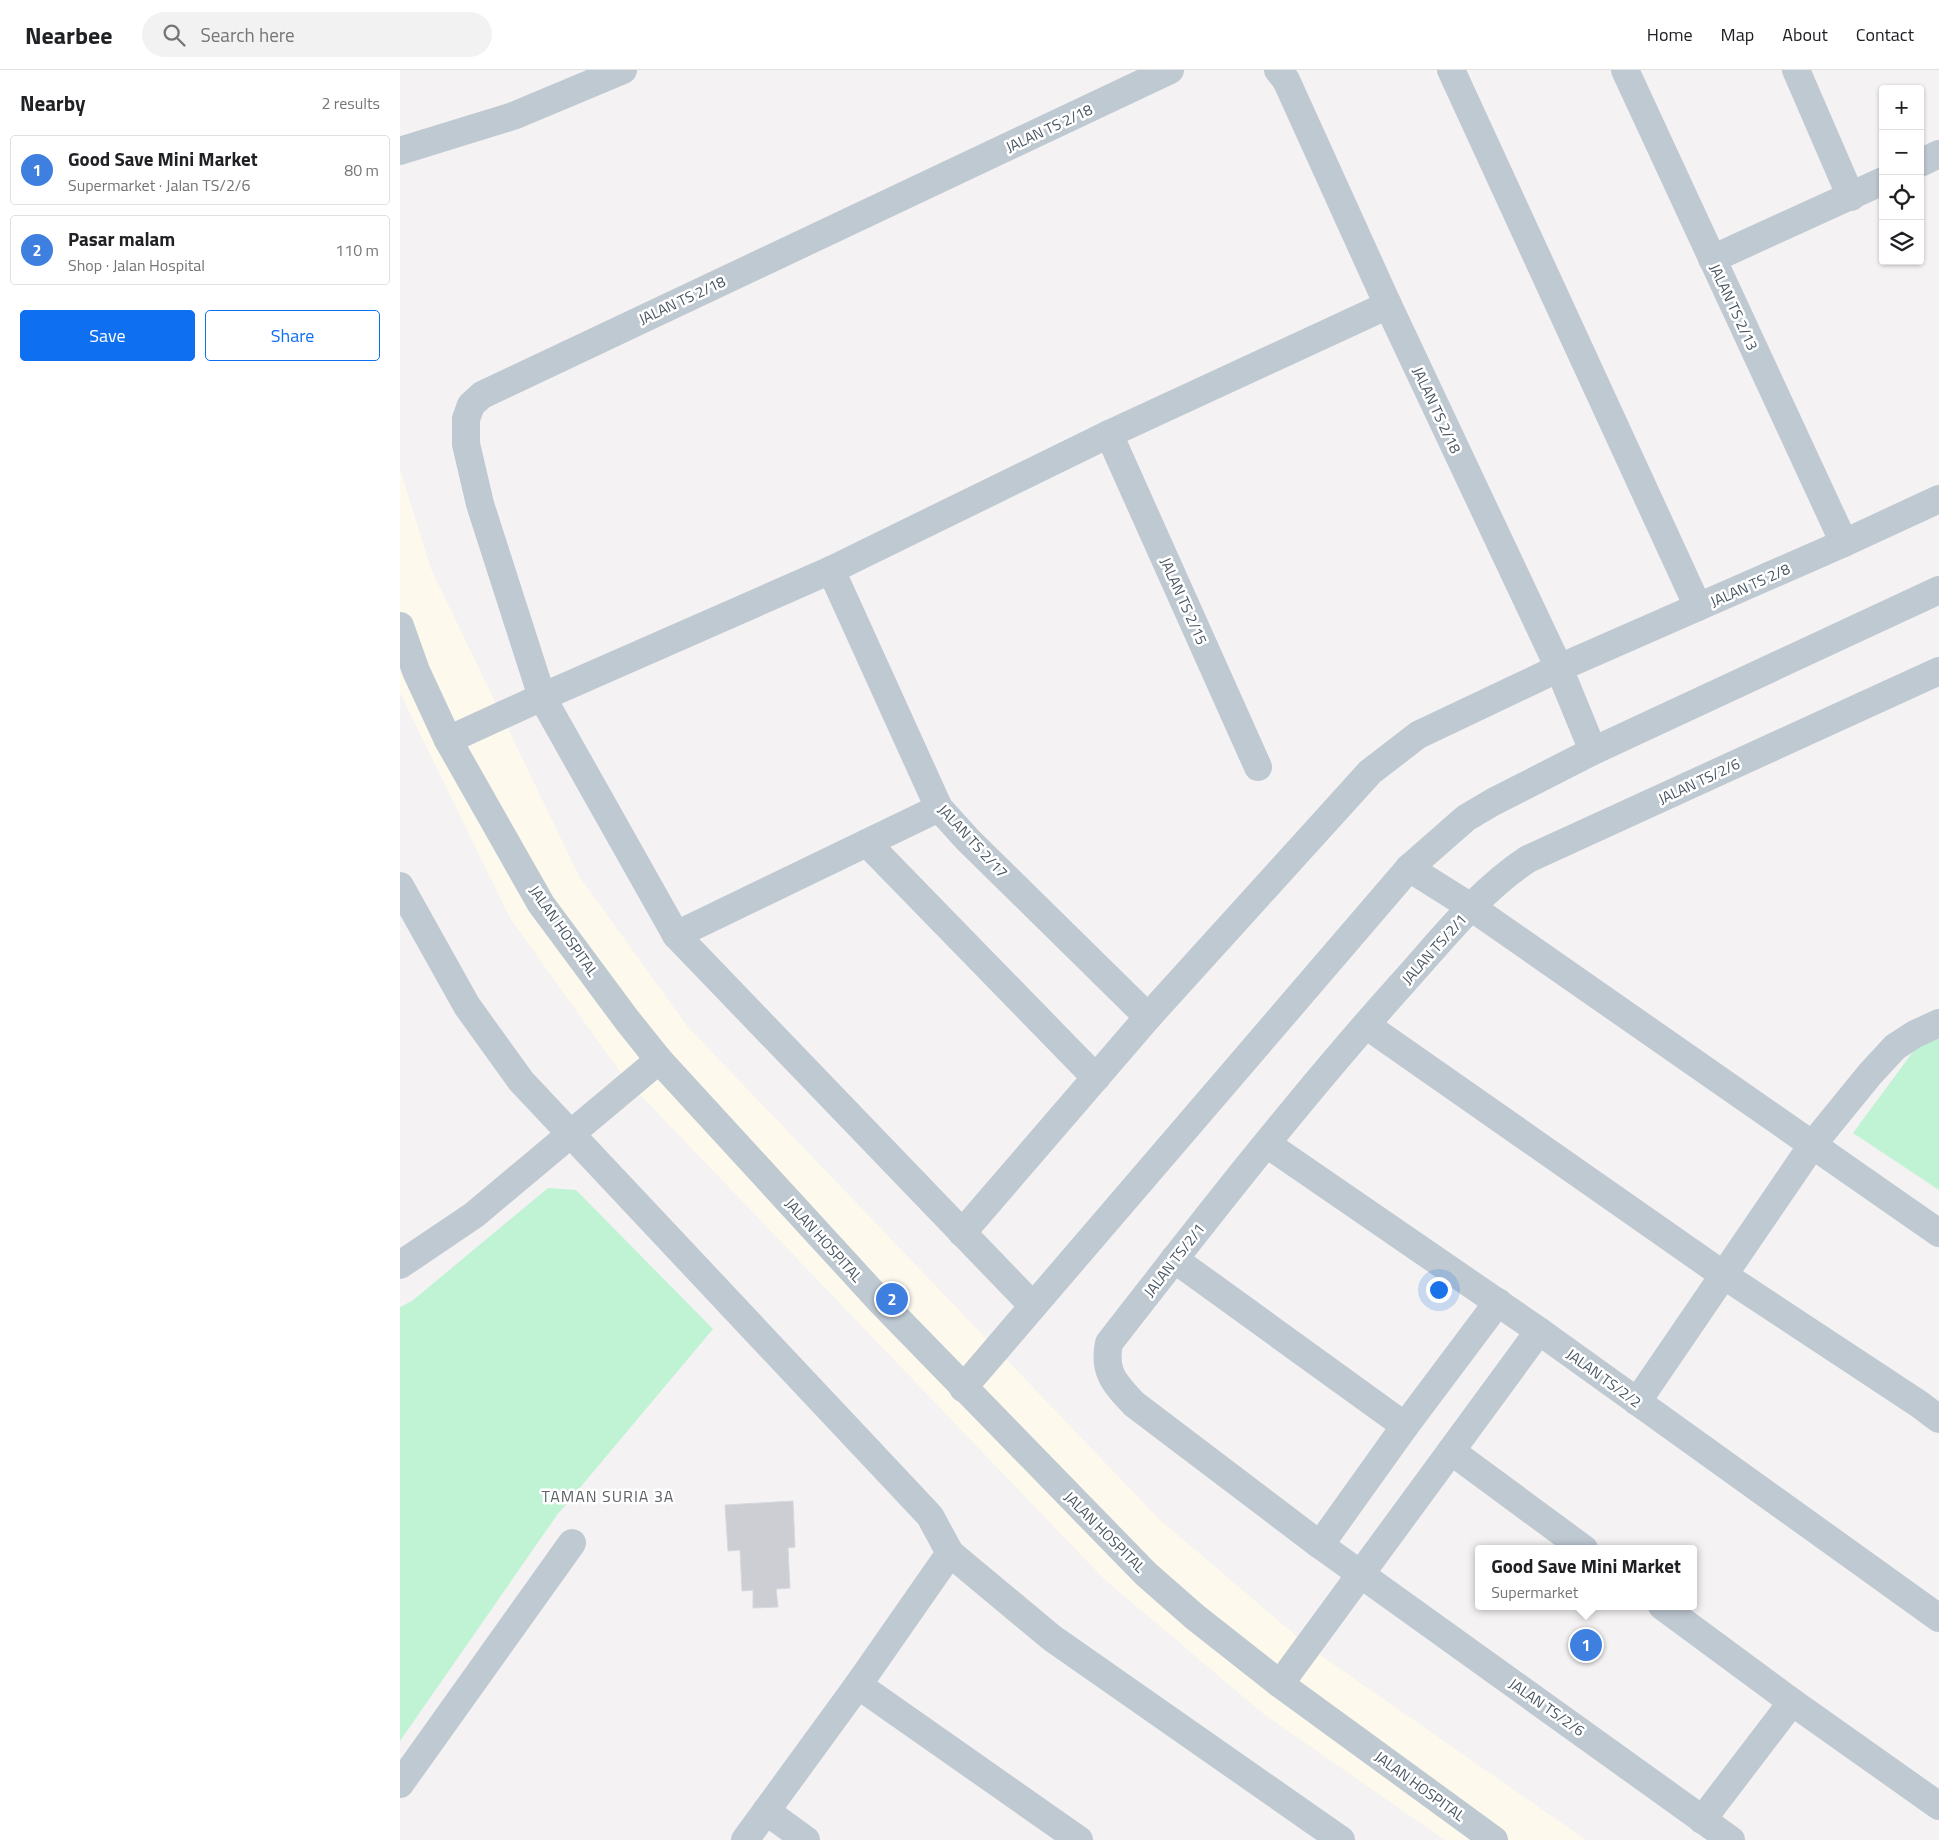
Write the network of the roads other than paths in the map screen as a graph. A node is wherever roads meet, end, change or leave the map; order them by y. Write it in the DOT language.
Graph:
graph roads {
  1 [pos="623,70"];
  2 [pos="1170,70"];
  3 [pos="1278,70"];
  4 [pos="1451,70"];
  5 [pos="1625,70"];
  6 [pos="1796,70"];
  7 [pos="400,151"];
  8 [pos="1939,154"];
  9 [pos="1924,161"];
  10 [pos="1879,183"];
  11 [pos="1851,197"];
  12 [pos="1712,259"];
  13 [pos="1388,305"];
  14 [pos="1109,434"];
  15 [pos="1939,499"];
  16 [pos="1844,543"];
  17 [pos="832,570"];
  18 [pos="1939,590"];
  19 [pos="1698,607"];
  20 [pos="400,626"];
  21 [pos="1559,668"];
  22 [pos="1939,671"];
  23 [pos="542,697"];
  24 [pos="448,740"];
  25 [pos="1593,751"];
  26 [pos="1258,767"];
  27 [pos="940,808"];
  28 [pos="867,843"];
  29 [pos="1409,868"];
  30 [pos="400,886"];
  31 [pos="1471,907"];
  32 [pos="676,935"];
  33 [pos="1148,1017"];
  34 [pos="1939,1023"];
  35 [pos="1366,1025"];
  36 [pos="659,1060"];
  37 [pos="1096,1078"];
  38 [pos="571,1135"];
  39 [pos="1267,1144"];
  40 [pos="1813,1144"];
  41 [pos="962,1233"];
  42 [pos="1939,1233"];
  43 [pos="1174,1259"];
  44 [pos="400,1265"];
  45 [pos="1722,1274"];
  46 [pos="1498,1302"];
  47 [pos="1033,1306"];
  48 [pos="1539,1331"];
  49 [pos="963,1388"];
  50 [pos="1636,1402"];
  51 [pos="1939,1420"];
  52 [pos="1405,1426"];
  53 [pos="1452,1451"];
  54 [pos="572,1543"];
  55 [pos="1320,1545"];
  56 [pos="1579,1545"];
  57 [pos="950,1553"];
  58 [pos="1361,1575"];
  59 [pos="1667,1610"];
  60 [pos="1939,1618"];
  61 [pos="1280,1684"];
  62 [pos="858,1685"];
  63 [pos="1792,1702"];
  64 [pos="400,1784"];
  65 [pos="1939,1806"];
  66 [pos="766,1811"];
  67 [pos="1702,1820"];
  68 [pos="745,1840"];
  69 [pos="806,1840"];
  70 [pos="1079,1840"];
  71 [pos="1342,1840"];
  72 [pos="1494,1840"];
  73 [pos="1731,1840"];
  1 -- 7 [label="street"];
  2 -- 23 [label="street, JALAN TS 2/18"];
  3 -- 13 [label="street, JALAN TS 2/18"];
  4 -- 19 [label="street"];
  5 -- 12 [label="street, JALAN TS 2/13"];
  6 -- 11 [label="street"];
  8 -- 9 [label="street"];
  10 -- 11 [label="street"];
  11 -- 12 [label="street"];
  12 -- 16 [label="street, JALAN TS 2/13"];
  13 -- 14 [label="street"];
  13 -- 21 [label="street, JALAN TS 2/18"];
  14 -- 17 [label="street"];
  14 -- 26 [label="street, JALAN TS 2/15"];
  15 -- 16 [label="street, JALAN TS 2/8"];
  16 -- 19 [label="street, JALAN TS 2/8"];
  17 -- 23 [label="street"];
  17 -- 27 [label="street, JALAN TS 2/17"];
  18 -- 25 [label="street"];
  19 -- 21 [label="street, JALAN TS 2/8"];
  20 -- 24 [label="street, JALAN HOSPITAL"];
  21 -- 25 [label="street, JALAN TS 2/18"];
  21 -- 33 [label="street, JALAN TS 2/8"];
  22 -- 31 [label="street, JALAN TS/2/6"];
  23 -- 24 [label="street"];
  23 -- 32 [label="street, JALAN TS 2/18"];
  24 -- 36 [label="street, JALAN HOSPITAL"];
  25 -- 29 [label="street"];
  27 -- 28 [label="street"];
  27 -- 33 [label="street, JALAN TS 2/17"];
  28 -- 32 [label="street"];
  28 -- 37 [label="street"];
  29 -- 31 [label="street"];
  29 -- 47 [label="street"];
  30 -- 38 [label="street"];
  31 -- 35 [label="street, JALAN TS/2/1"];
  31 -- 40 [label="street"];
  32 -- 41 [label="street, JALAN TS 2/18"];
  33 -- 37 [label="street, JALAN TS 2/8"];
  34 -- 40 [label="street"];
  35 -- 39 [label="street, JALAN TS/2/1"];
  35 -- 45 [label="street"];
  36 -- 38 [label="street"];
  36 -- 49 [label="street, JALAN HOSPITAL"];
  37 -- 41 [label="street, JALAN TS 2/8"];
  38 -- 44 [label="street"];
  38 -- 57 [label="street"];
  39 -- 43 [label="street, JALAN TS/2/1"];
  39 -- 46 [label="street, JALAN TS/2/2"];
  40 -- 42 [label="street"];
  40 -- 45 [label="street"];
  41 -- 47 [label="street, JALAN TS 2/18"];
  43 -- 52 [label="street"];
  43 -- 55 [label="street, JALAN TS/2/1"];
  45 -- 50 [label="street"];
  45 -- 51 [label="street"];
  46 -- 48 [label="street, JALAN TS/2/2"];
  46 -- 52 [label="street"];
  47 -- 49 [label="street"];
  48 -- 50 [label="street, JALAN TS/2/2"];
  48 -- 53 [label="street"];
  49 -- 61 [label="street, JALAN HOSPITAL"];
  50 -- 60 [label="street, JALAN TS/2/2"];
  52 -- 55 [label="street"];
  53 -- 56 [label="street"];
  53 -- 58 [label="street"];
  54 -- 64 [label="street"];
  55 -- 58 [label="street, JALAN TS/2/1"];
  57 -- 62 [label="street"];
  57 -- 71 [label="street"];
  58 -- 61 [label="street"];
  58 -- 67 [label="street, JALAN TS/2/6"];
  59 -- 63 [label="street"];
  61 -- 72 [label="street, JALAN HOSPITAL"];
  62 -- 66 [label="street"];
  62 -- 70 [label="street"];
  63 -- 65 [label="street"];
  63 -- 67 [label="street"];
  66 -- 68 [label="street"];
  66 -- 69 [label="street"];
  67 -- 73 [label="street, JALAN TS/2/6"];
}
